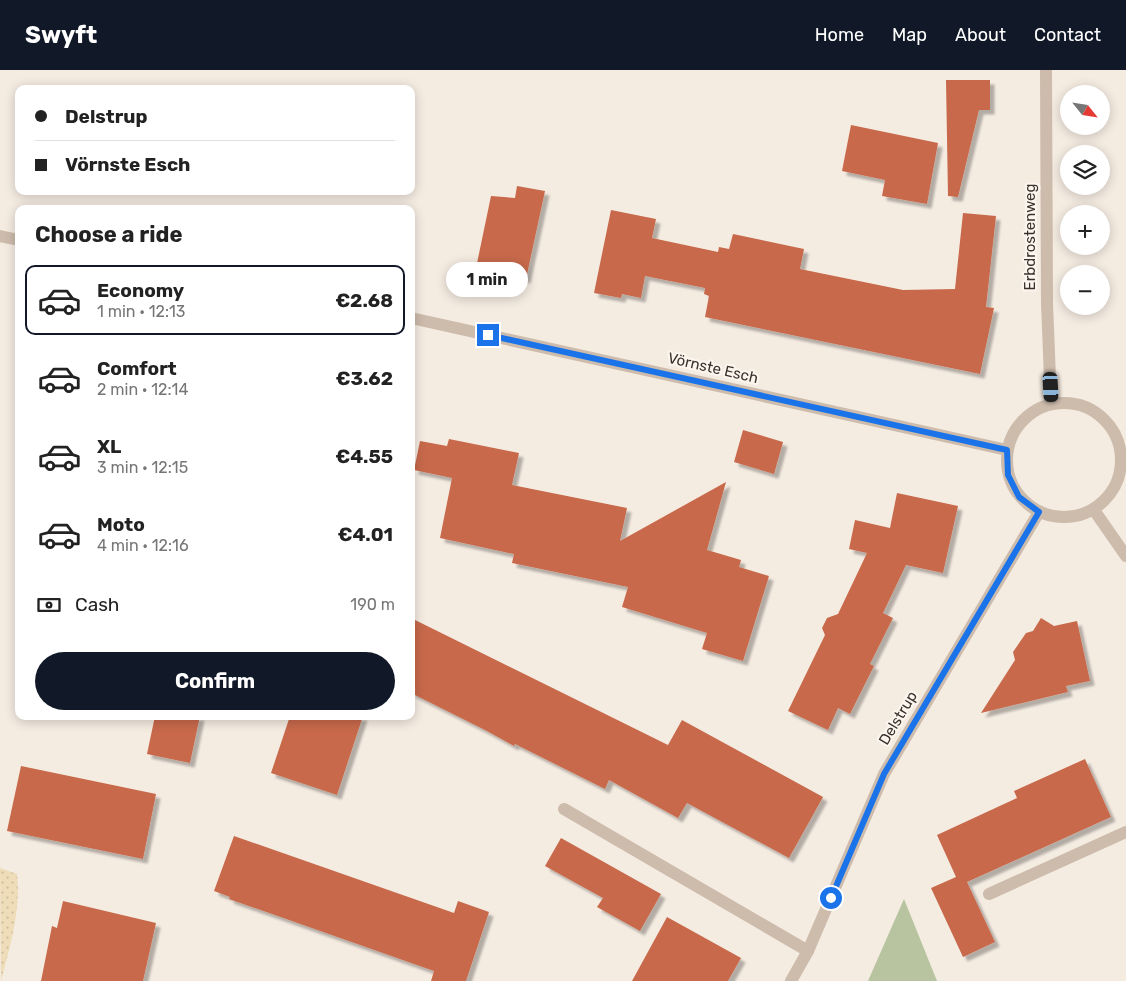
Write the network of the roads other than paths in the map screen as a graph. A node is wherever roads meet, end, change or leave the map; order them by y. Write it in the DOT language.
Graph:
graph roads {
  1 [pos="1046,70"];
  2 [pos="0,236"];
  3 [pos="15,239"];
  4 [pos="415,319"];
  5 [pos="1052,404"];
  6 [pos="1123,445"];
  7 [pos="1007,450"];
  8 [pos="1094,510"];
  9 [pos="1039,512"];
  10 [pos="1126,556"];
  11 [pos="564,809"];
  12 [pos="1126,832"];
  13 [pos="989,894"];
  14 [pos="808,951"];
  15 [pos="791,981"];
  1 -- 5 [label="street, Erbdrostenweg"];
  2 -- 3 [label="street"];
  4 -- 7 [label="street, Vörnste Esch"];
  5 -- 6 [label="street"];
  5 -- 7 [label="street"];
  6 -- 8 [label="street"];
  7 -- 9 [label="street"];
  8 -- 9 [label="street"];
  8 -- 10 [label="street"];
  9 -- 14 [label="street, Delstrup"];
  11 -- 14 [label="street"];
  12 -- 13 [label="street"];
  14 -- 15 [label="street, Delstrup"];
}
